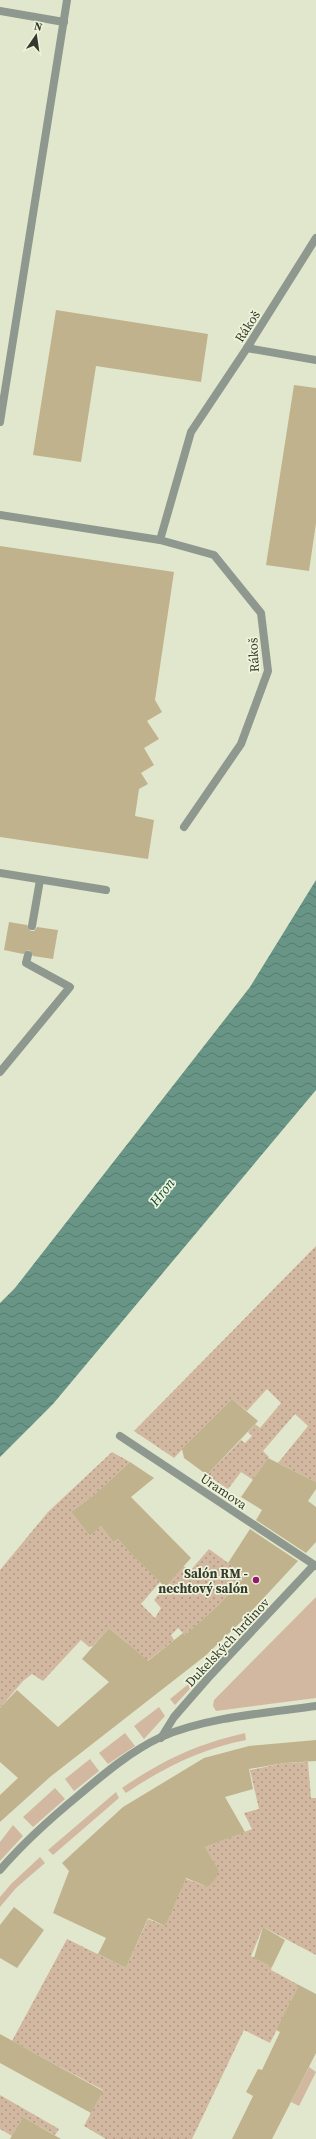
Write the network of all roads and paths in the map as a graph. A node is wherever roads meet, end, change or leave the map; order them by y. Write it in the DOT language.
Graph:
graph roads {
  1 [pos="67,0"];
  2 [pos="0,11"];
  3 [pos="64,22"];
  4 [pos="316,238"];
  5 [pos="247,348"];
  6 [pos="316,360"];
  7 [pos="4,380"];
  8 [pos="0,422"];
  9 [pos="0,516"];
  10 [pos="160,540"];
  11 [pos="184,827"];
  12 [pos="0,873"];
  13 [pos="40,880"];
  14 [pos="106,890"];
  15 [pos="32,926"];
  16 [pos="28,954"];
  17 [pos="0,1072"];
  18 [pos="120,1436"];
  19 [pos="315,1566"];
  20 [pos="316,1706"];
  21 [pos="161,1738"];
  22 [pos="0,1870"];
  1 -- 3 [label="street"];
  2 -- 3 [label="street"];
  3 -- 7 [label="street"];
  4 -- 5 [label="street, Rákoš"];
  5 -- 6 [label="street"];
  5 -- 10 [label="street, Rákoš"];
  7 -- 8 [label="street"];
  9 -- 10 [label="street, Rákoš"];
  10 -- 11 [label="street, Rákoš"];
  12 -- 13 [label="street"];
  13 -- 14 [label="street"];
  13 -- 15 [label="street"];
  16 -- 17 [label="street"];
  18 -- 19 [label="street, Uramova"];
  19 -- 21 [label="street, Dukelských hrdinov"];
  20 -- 21 [label="street, Dukelských hrdinov"];
  21 -- 22 [label="street, Dukelských hrdinov"];
}
